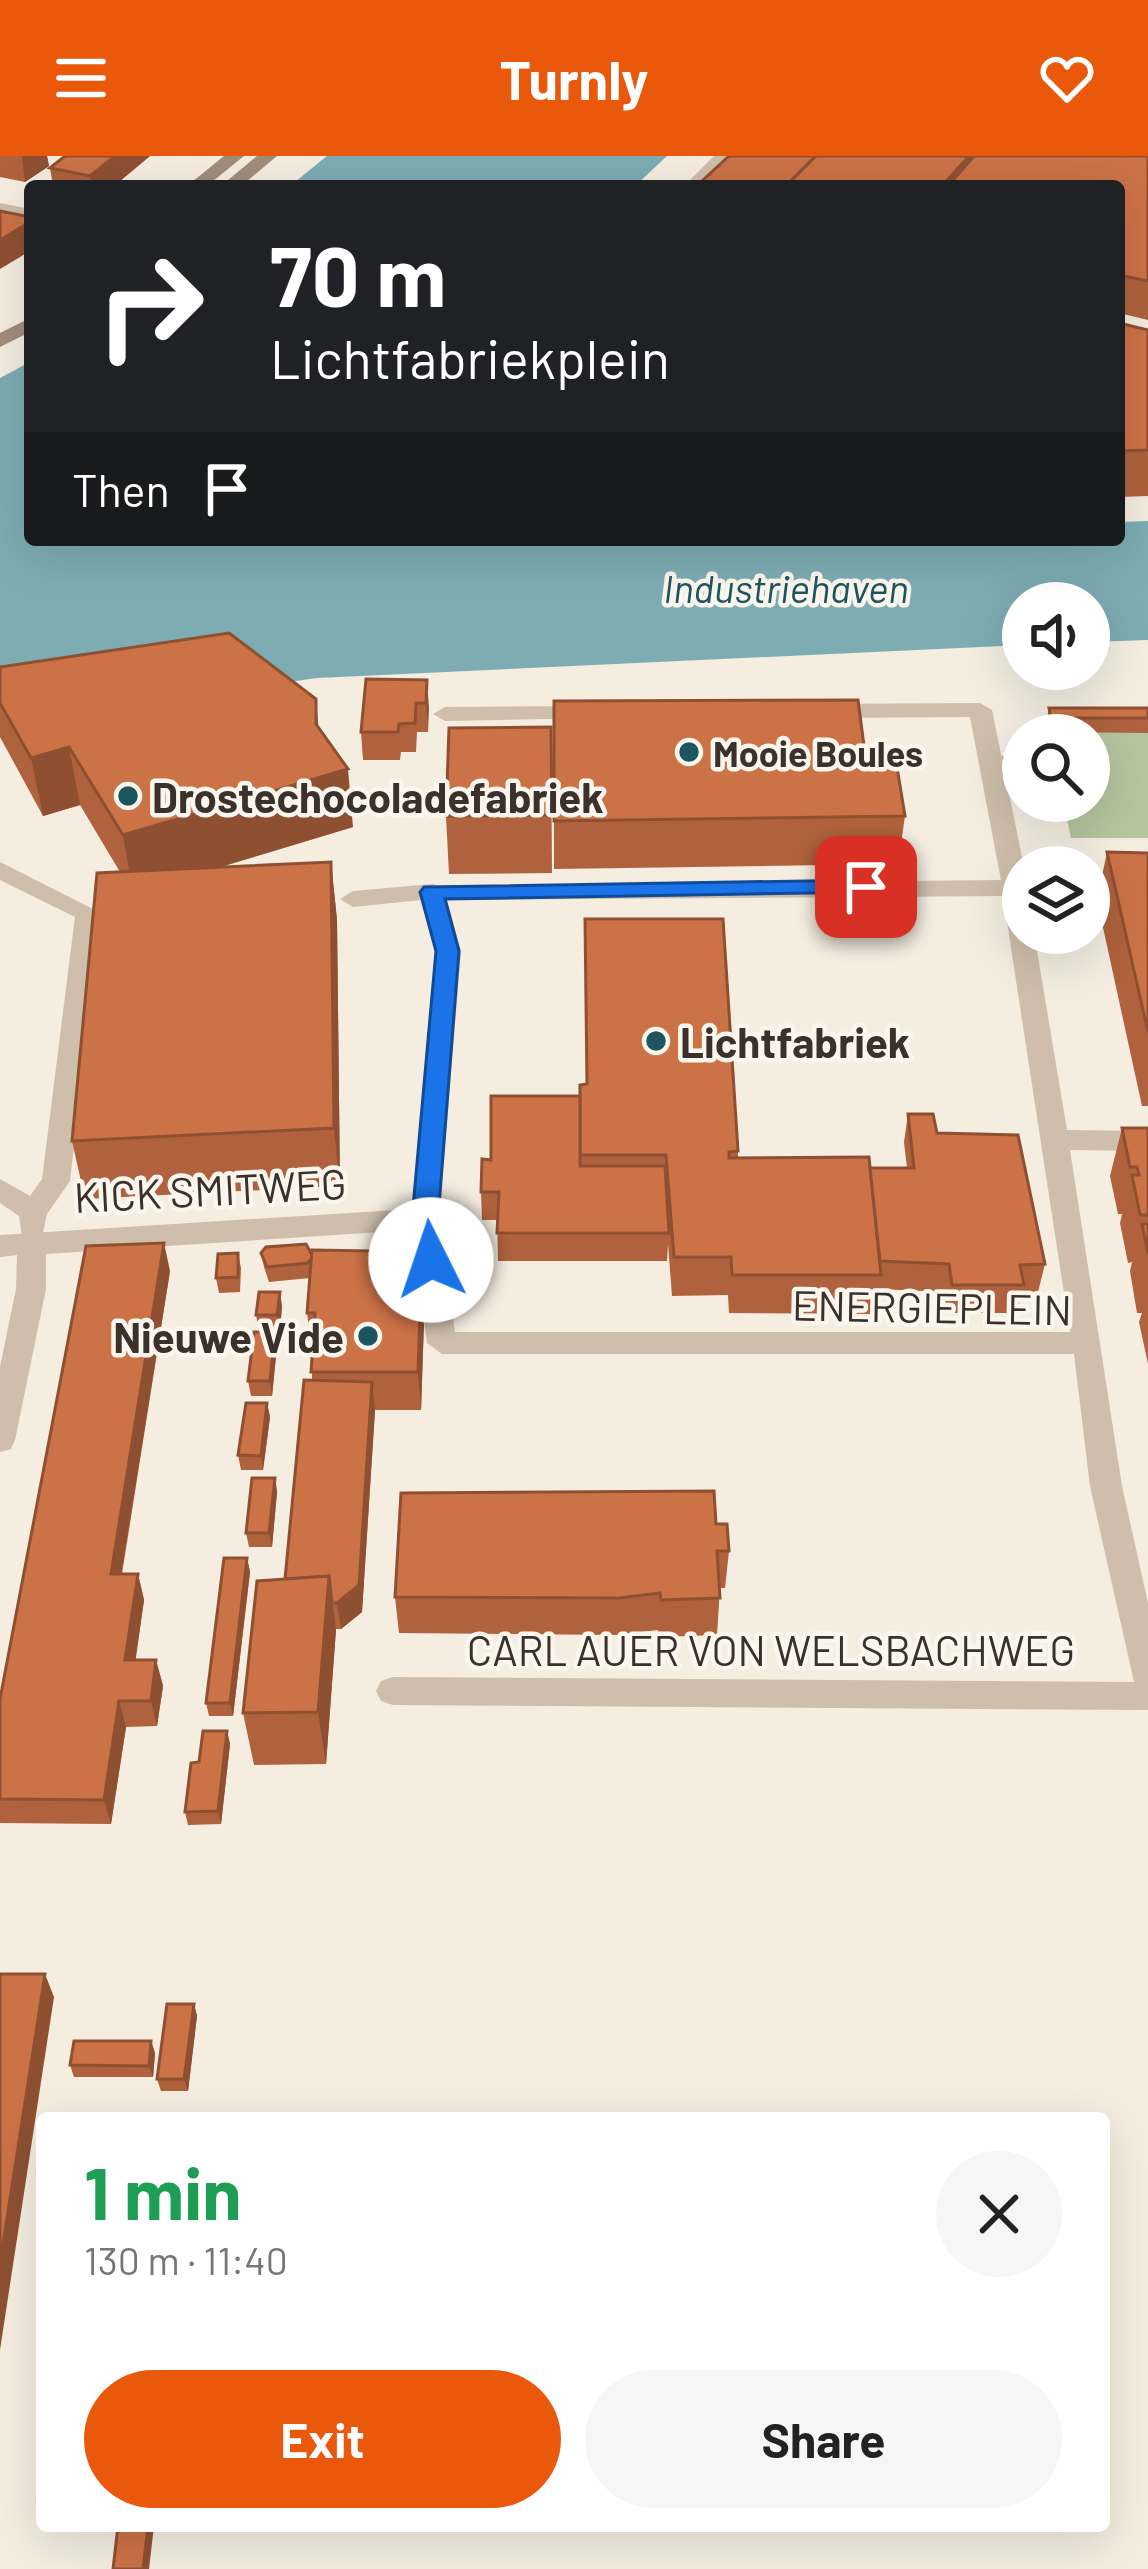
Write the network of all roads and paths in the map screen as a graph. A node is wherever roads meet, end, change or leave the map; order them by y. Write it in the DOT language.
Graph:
graph roads {
  1 [pos="235,156"];
  2 [pos="268,156"];
  3 [pos="724,156"];
  4 [pos="204,180"];
  5 [pos="238,180"];
  6 [pos="699,180"];
  7 [pos="790,711"];
  8 [pos="625,712"];
  9 [pos="445,714"];
  10 [pos="1006,846"];
  11 [pos="0,870"];
  12 [pos="1002,888"];
  13 [pos="432,892"];
  14 [pos="353,899"];
  15 [pos="1024,954"];
  16 [pos="1052,1140"];
  17 [pos="1148,1141"];
  18 [pos="0,1189"];
  19 [pos="425,1219"];
  20 [pos="32,1226"];
  21 [pos="0,1246"];
  22 [pos="1088,1343"];
  23 [pos="0,1440"];
  24 [pos="1148,1678"];
  25 [pos="393,1691"];
  26 [pos="1148,1696"];
  1 -- 4 [label="main road"];
  2 -- 5 [label="main road"];
  3 -- 6 [label="street"];
  7 -- 10 [label="street"];
  8 -- 9 [label="street"];
  11 -- 20 [label="street"];
  12 -- 13 [label="street"];
  13 -- 14 [label="street"];
  13 -- 19 [label="street"];
  15 -- 16 [label="street"];
  16 -- 17 [label="street"];
  16 -- 22 [label="street"];
  18 -- 20 [label="street"];
  19 -- 20 [label="street, KICK SMITWEG"];
  19 -- 22 [label="street, ENERGIEPLEIN"];
  20 -- 21 [label="street, KICK SMITWEG"];
  20 -- 23 [label="street"];
  22 -- 24 [label="street, ENERGIEPLEIN"];
  25 -- 26 [label="street, CARL AUER VON WELSBACHWEG"];
}
